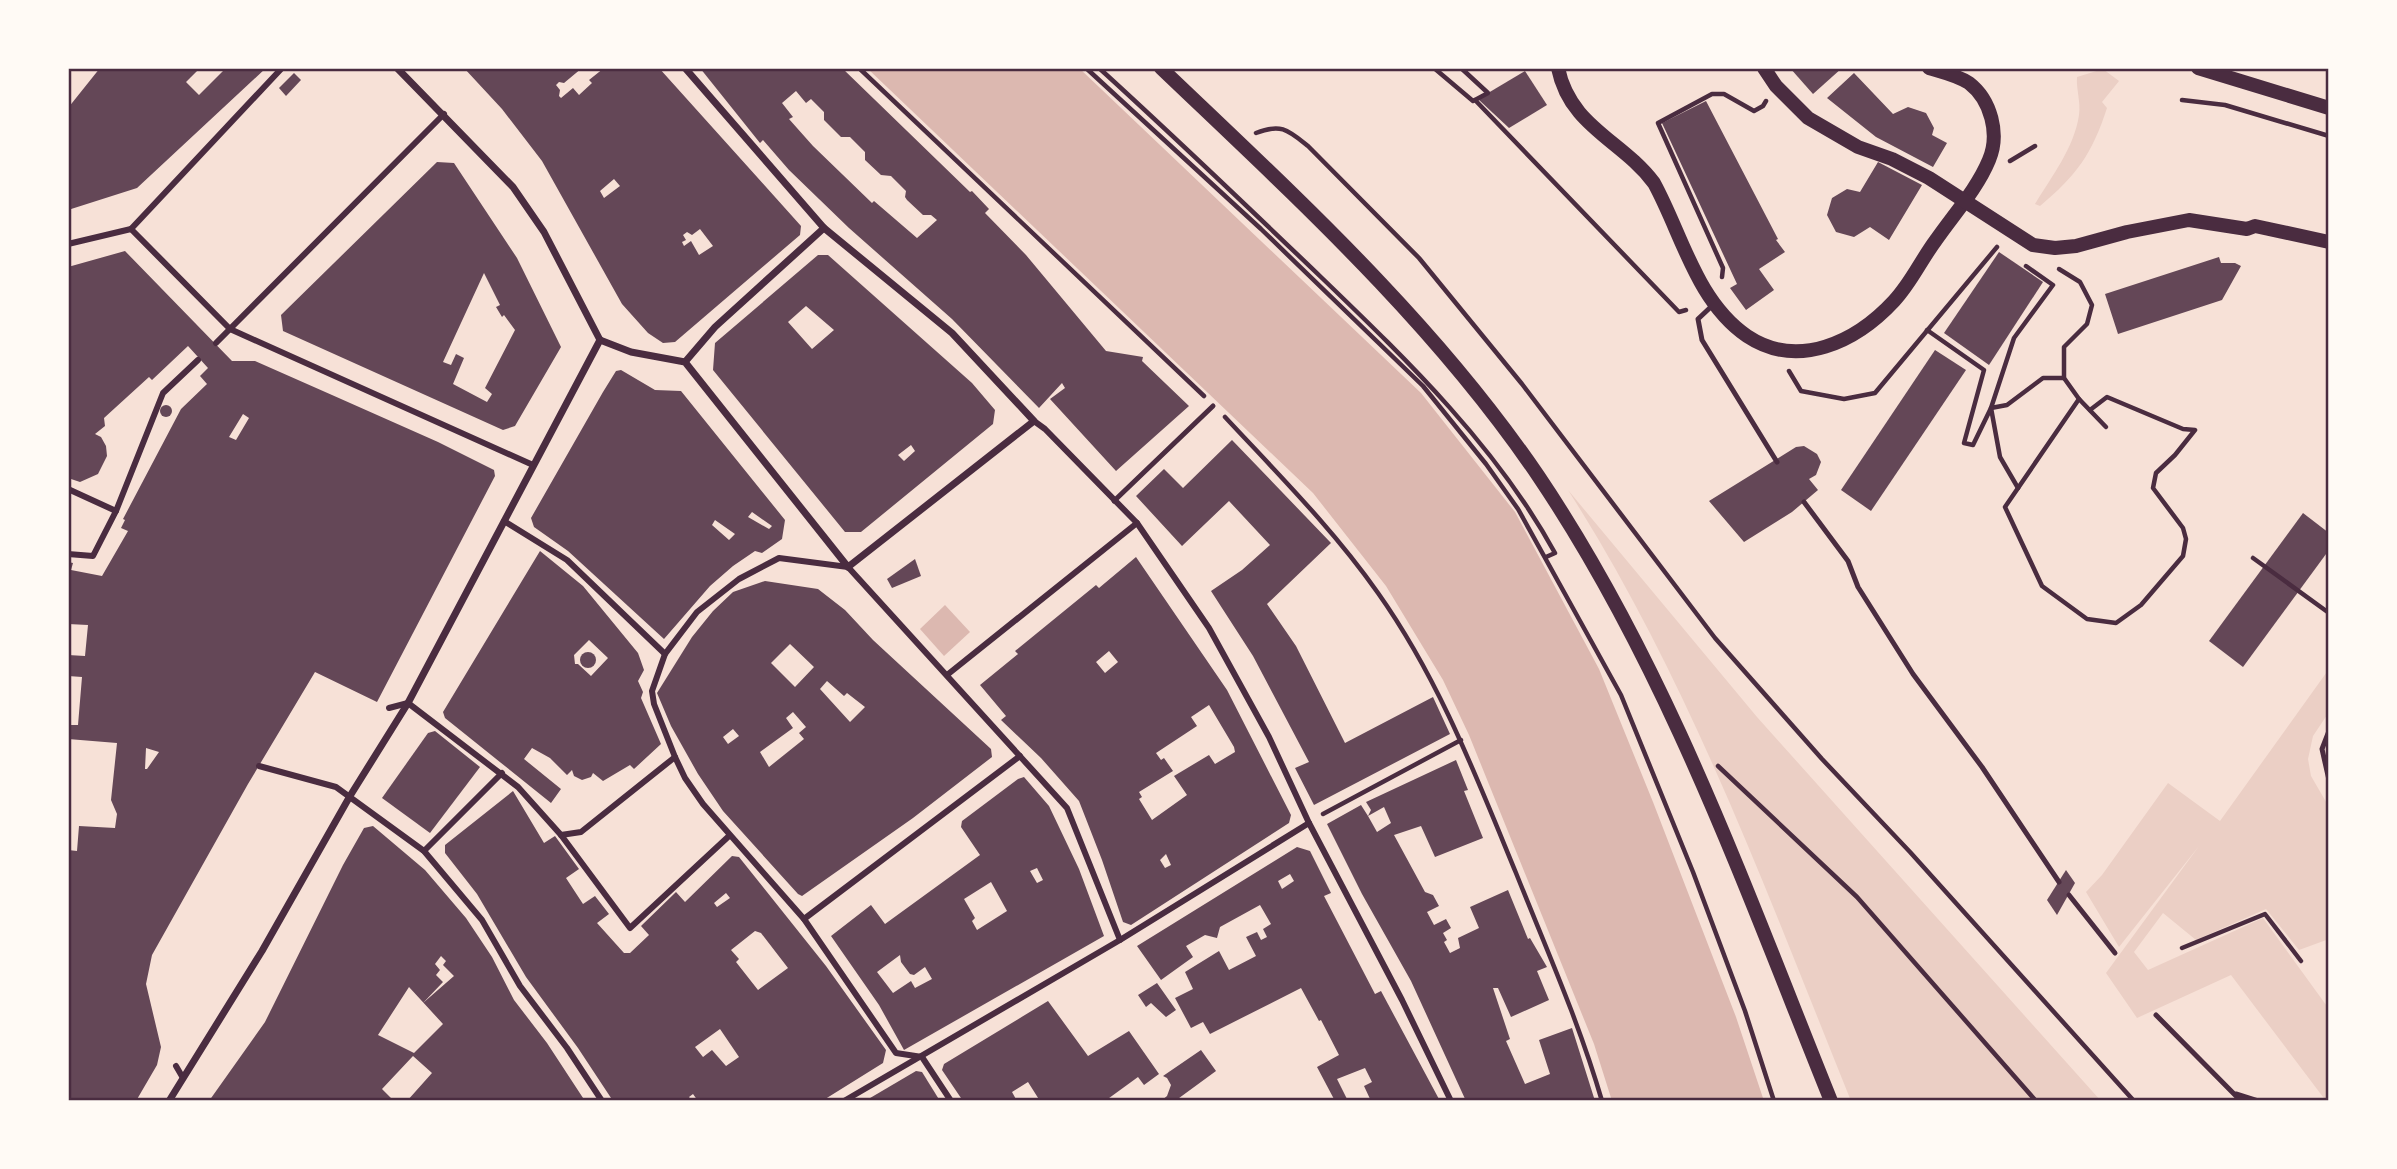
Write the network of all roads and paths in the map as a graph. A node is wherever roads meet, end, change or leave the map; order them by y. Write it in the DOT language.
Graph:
graph roads {
  1 [pos="282,68"];
  2 [pos="685,68"];
  3 [pos="859,68"];
  4 [pos="1086,68"];
  5 [pos="1100,68"];
  6 [pos="1161,68"];
  7 [pos="1434,68"];
  8 [pos="1461,68"];
  9 [pos="1558,68"];
  10 [pos="1763,68"];
  11 [pos="1929,68"];
  12 [pos="2198,68"];
  13 [pos="402,70"];
  14 [pos="1776,86"];
  15 [pos="2182,100"];
  16 [pos="1474,101"];
  17 [pos="2329,108"];
  18 [pos="444,114"];
  19 [pos="2329,136"];
  20 [pos="1237,140"];
  21 [pos="824,228"];
  22 [pos="131,229"];
  23 [pos="2329,242"];
  24 [pos="68,244"];
  25 [pos="1998,245"];
  26 [pos="2055,248"];
  27 [pos="1723,268"];
  28 [pos="2035,272"];
  29 [pos="1714,303"];
  30 [pos="230,329"];
  31 [pos="1927,330"];
  32 [pos="600,340"];
  33 [pos="216,343"];
  34 [pos="1776,350"];
  35 [pos="198,360"];
  36 [pos="685,362"];
  37 [pos="2064,378"];
  38 [pos="2079,398"];
  39 [pos="1213,405"];
  40 [pos="1991,408"];
  41 [pos="2090,410"];
  42 [pos="1034,421"];
  43 [pos="2106,427"];
  44 [pos="1777,462"];
  45 [pos="533,465"];
  46 [pos="2018,488"];
  47 [pos="68,489"];
  48 [pos="1114,501"];
  49 [pos="1804,502"];
  50 [pos="116,511"];
  51 [pos="505,521"];
  52 [pos="1137,523"];
  53 [pos="68,554"];
  54 [pos="1546,557"];
  55 [pos="2253,558"];
  56 [pos="848,567"];
  57 [pos="2329,613"];
  58 [pos="665,654"];
  59 [pos="947,675"];
  60 [pos="408,703"];
  61 [pos="389,708"];
  62 [pos="2329,732"];
  63 [pos="1461,740"];
  64 [pos="1020,756"];
  65 [pos="675,757"];
  66 [pos="1716,765"];
  67 [pos="258,766"];
  68 [pos="502,773"];
  69 [pos="2329,780"];
  70 [pos="350,796"];
  71 [pos="1309,823"];
  72 [pos="561,835"];
  73 [pos="729,836"];
  74 [pos="424,852"];
  75 [pos="2059,882"];
  76 [pos="2069,895"];
  77 [pos="804,919"];
  78 [pos="1120,940"];
  79 [pos="2182,948"];
  80 [pos="2115,953"];
  81 [pos="2301,961"];
  82 [pos="2156,1014"];
  83 [pos="922,1057"];
  84 [pos="176,1066"];
  85 [pos="183,1079"];
  86 [pos="2236,1094"];
  87 [pos="169,1101"];
  88 [pos="602,1101"];
  89 [pos="844,1101"];
  90 [pos="951,1101"];
  91 [pos="1451,1101"];
  92 [pos="1602,1101"];
  93 [pos="1774,1101"];
  94 [pos="1831,1101"];
  95 [pos="2036,1101"];
  96 [pos="2134,1101"];
  97 [pos="2241,1101"];
  98 [pos="2258,1101"];
  1 -- 22 [label="street"];
  2 -- 21 [label="street"];
  3 -- 39 [label="path"];
  4 -- 54 [label="path"];
  5 -- 54 [label="path"];
  6 -- 20 [label="main road"];
  7 -- 16 [label="path"];
  8 -- 16 [label="path"];
  9 -- 29 [label="main road"];
  10 -- 14 [label="main road"];
  11 -- 34 [label="main road"];
  12 -- 17 [label="main road"];
  13 -- 18 [label="street"];
  14 -- 26 [label="main road"];
  14 -- 27 [label="path"];
  15 -- 19 [label="path"];
  16 -- 29 [label="path"];
  18 -- 30 [label="street"];
  18 -- 32 [label="street"];
  20 -- 94 [label="main road"];
  20 -- 96 [label="path"];
  21 -- 36 [label="street"];
  21 -- 42 [label="street"];
  22 -- 24 [label="street"];
  22 -- 30 [label="street"];
  23 -- 26 [label="main road"];
  25 -- 31 [label="path"];
  26 -- 37 [label="path"];
  28 -- 40 [label="path"];
  29 -- 34 [label="main road"];
  29 -- 44 [label="lane"];
  30 -- 33 [label="street"];
  30 -- 45 [label="street"];
  31 -- 34 [label="path"];
  31 -- 40 [label="path"];
  32 -- 36 [label="street"];
  32 -- 45 [label="street"];
  35 -- 50 [label="street"];
  36 -- 56 [label="street"];
  37 -- 38 [label="path"];
  37 -- 40 [label="path"];
  38 -- 41 [label="path"];
  38 -- 46 [label="path"];
  39 -- 48 [label="lane"];
  39 -- 63 [label="path"];
  40 -- 46 [label="path"];
  41 -- 43 [label="path"];
  41 -- 46 [label="path"];
  42 -- 48 [label="street"];
  42 -- 56 [label="street"];
  45 -- 51 [label="street"];
  47 -- 50 [label="street"];
  48 -- 52 [label="street"];
  49 -- 75 [label="lane"];
  50 -- 53 [label="street"];
  51 -- 58 [label="street"];
  51 -- 60 [label="street"];
  52 -- 59 [label="street"];
  52 -- 71 [label="street"];
  54 -- 93 [label="path"];
  55 -- 57 [label="path"];
  56 -- 58 [label="street"];
  56 -- 59 [label="street"];
  58 -- 65 [label="street"];
  59 -- 64 [label="street"];
  60 -- 61 [label="street"];
  60 -- 68 [label="street"];
  60 -- 70 [label="street"];
  62 -- 69 [label="lane"];
  63 -- 71 [label="path"];
  63 -- 92 [label="path"];
  64 -- 77 [label="street"];
  64 -- 78 [label="street"];
  65 -- 72 [label="street"];
  65 -- 73 [label="street"];
  66 -- 95 [label="path"];
  67 -- 70 [label="street"];
  68 -- 72 [label="street"];
  68 -- 74 [label="street"];
  70 -- 74 [label="street"];
  70 -- 85 [label="street"];
  71 -- 78 [label="street"];
  71 -- 91 [label="street"];
  72 -- 73 [label="street"];
  73 -- 77 [label="street"];
  74 -- 88 [label="street"];
  76 -- 80 [label="lane"];
  77 -- 83 [label="street"];
  78 -- 83 [label="street"];
  79 -- 81 [label="path"];
  82 -- 86 [label="lane"];
  83 -- 89 [label="street"];
  83 -- 90 [label="street"];
  84 -- 85 [label="street"];
  85 -- 87 [label="street"];
  86 -- 97 [label="lane"];
  86 -- 98 [label="lane"];
}
